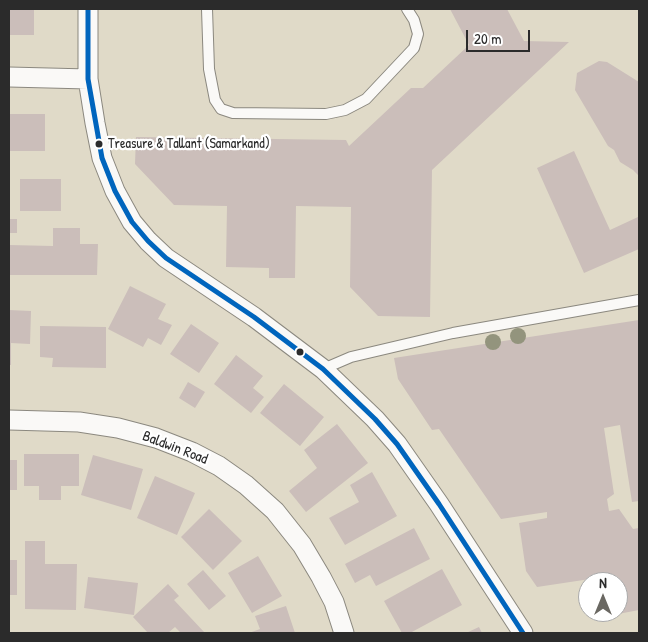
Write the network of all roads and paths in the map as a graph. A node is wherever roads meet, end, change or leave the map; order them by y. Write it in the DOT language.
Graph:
graph roads {
  1 [pos="88,9"];
  2 [pos="207,9"];
  3 [pos="407,9"];
  4 [pos="9,78"];
  5 [pos="88,79"];
  6 [pos="639,300"];
  7 [pos="323,369"];
  8 [pos="9,420"];
  9 [pos="344,633"];
  10 [pos="523,633"];
  1 -- 5 [label="street"];
  2 -- 3 [label="lane"];
  4 -- 5 [label="street"];
  5 -- 7 [label="street"];
  6 -- 7 [label="lane"];
  7 -- 10 [label="street"];
  8 -- 9 [label="street, Baldwin Road"];
}
